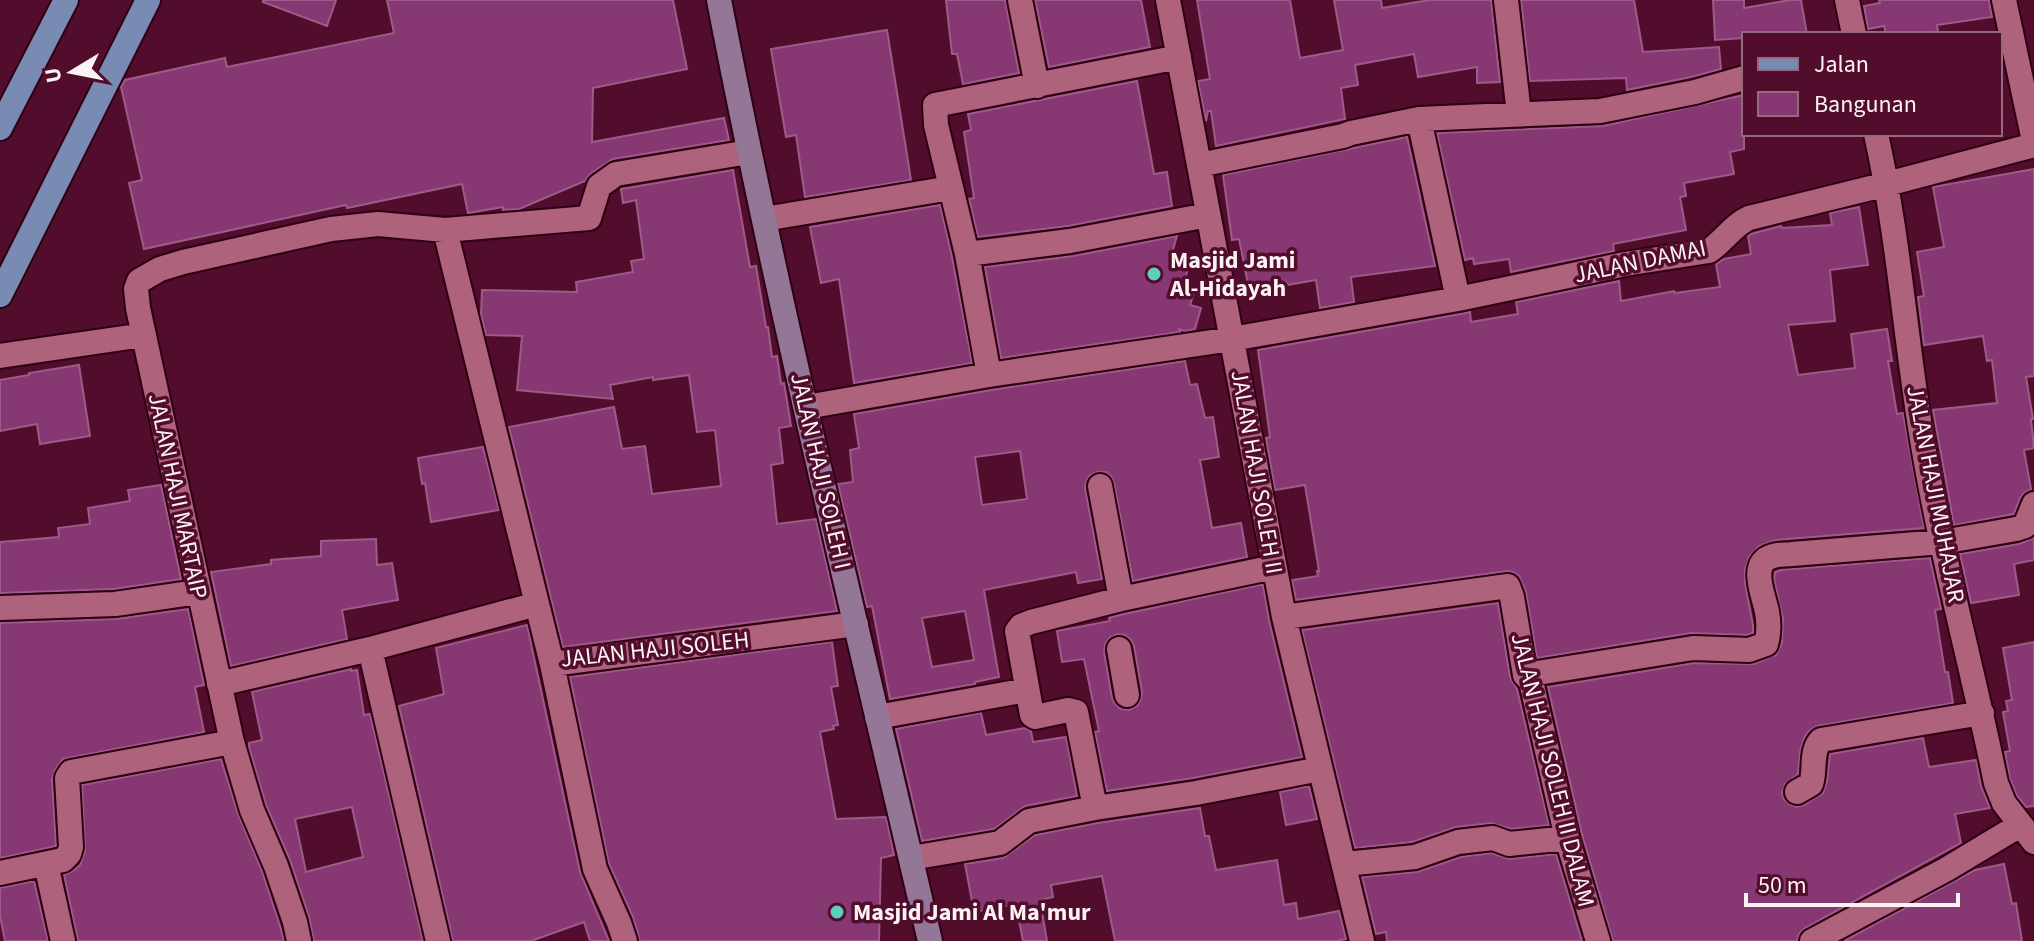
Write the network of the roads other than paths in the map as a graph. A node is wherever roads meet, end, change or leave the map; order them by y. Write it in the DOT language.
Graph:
graph roads {
  1 [pos="66,0"];
  2 [pos="148,0"];
  3 [pos="719,0"];
  4 [pos="1020,0"];
  5 [pos="1168,0"];
  6 [pos="1506,0"];
  7 [pos="1847,0"];
  8 [pos="2004,0"];
  9 [pos="1854,32"];
  10 [pos="1179,57"];
  11 [pos="1742,79"];
  12 [pos="1037,86"];
  13 [pos="1519,114"];
  14 [pos="1419,119"];
  15 [pos="0,128"];
  16 [pos="1876,136"];
  17 [pos="2034,143"];
  18 [pos="749,152"];
  19 [pos="1199,165"];
  20 [pos="1887,184"];
  21 [pos="951,188"];
  22 [pos="1208,215"];
  23 [pos="764,219"];
  24 [pos="445,230"];
  25 [pos="967,254"];
  26 [pos="0,295"];
  27 [pos="1458,299"];
  28 [pos="144,335"];
  29 [pos="1232,339"];
  30 [pos="0,356"];
  31 [pos="989,375"];
  32 [pos="806,407"];
  33 [pos="1100,486"];
  34 [pos="2034,504"];
  35 [pos="1942,542"];
  36 [pos="1274,567"];
  37 [pos="198,592"];
  38 [pos="1121,599"];
  39 [pos="537,604"];
  40 [pos="0,608"];
  41 [pos="1284,617"];
  42 [pos="856,624"];
  43 [pos="370,649"];
  44 [pos="1119,649"];
  45 [pos="552,664"];
  46 [pos="1525,675"];
  47 [pos="219,684"];
  48 [pos="1027,690"];
  49 [pos="1127,695"];
  50 [pos="1982,713"];
  51 [pos="877,717"];
  52 [pos="232,742"];
  53 [pos="1320,769"];
  54 [pos="1797,792"];
  55 [pos="1095,808"];
  56 [pos="2027,834"];
  57 [pos="1567,838"];
  58 [pos="911,858"];
  59 [pos="46,864"];
  60 [pos="1345,864"];
  61 [pos="0,873"];
  62 [pos="1838,935"];
  63 [pos="63,941"];
  64 [pos="299,941"];
  65 [pos="438,941"];
  66 [pos="625,941"];
  67 [pos="930,941"];
  68 [pos="1362,941"];
  69 [pos="1598,941"];
  70 [pos="1812,941"];
  1 -- 15 [label="main road"];
  2 -- 26 [label="main road"];
  3 -- 18 [label="street, JALAN HAJI SOLEH I"];
  4 -- 12 [label="street"];
  5 -- 10 [label="street, JALAN HAJI SOLEH II"];
  6 -- 13 [label="street"];
  7 -- 9 [label="street"];
  8 -- 17 [label="street"];
  10 -- 12 [label="street"];
  10 -- 19 [label="street, JALAN HAJI SOLEH II"];
  11 -- 13 [label="street"];
  12 -- 21 [label="street"];
  13 -- 14 [label="street"];
  14 -- 19 [label="street"];
  14 -- 27 [label="street"];
  16 -- 20 [label="street, JALAN HAJI MUHAJAR"];
  17 -- 20 [label="street, JALAN DAMAI"];
  18 -- 23 [label="street, JALAN HAJI SOLEH I"];
  18 -- 24 [label="street"];
  19 -- 22 [label="street, JALAN HAJI SOLEH II"];
  20 -- 27 [label="street, JALAN DAMAI"];
  20 -- 35 [label="street, JALAN HAJI MUHAJAR"];
  21 -- 23 [label="street"];
  21 -- 25 [label="street"];
  22 -- 25 [label="street"];
  22 -- 29 [label="street, JALAN HAJI SOLEH II"];
  23 -- 32 [label="street, JALAN HAJI SOLEH I"];
  24 -- 28 [label="street, JALAN HAJI MARTAIP"];
  24 -- 39 [label="street, JALAN HAJI SOLEH"];
  25 -- 31 [label="street"];
  27 -- 29 [label="street, JALAN DAMAI"];
  28 -- 30 [label="street"];
  28 -- 37 [label="street, JALAN HAJI MARTAIP"];
  29 -- 31 [label="street"];
  29 -- 36 [label="street, JALAN HAJI SOLEH II"];
  31 -- 32 [label="street"];
  32 -- 42 [label="street, JALAN HAJI SOLEH I"];
  33 -- 38 [label="street"];
  34 -- 35 [label="street"];
  35 -- 46 [label="street"];
  35 -- 50 [label="street, JALAN HAJI MUHAJAR"];
  36 -- 38 [label="street"];
  36 -- 41 [label="street, JALAN HAJI SOLEH II"];
  37 -- 40 [label="street"];
  37 -- 47 [label="street, JALAN HAJI MARTAIP"];
  38 -- 48 [label="street"];
  39 -- 43 [label="street"];
  39 -- 45 [label="street, JALAN HAJI SOLEH"];
  41 -- 46 [label="street, JALAN HAJI SOLEH II DALAM"];
  41 -- 53 [label="street, JALAN HAJI SOLEH II"];
  42 -- 45 [label="street, JALAN HAJI SOLEH"];
  42 -- 51 [label="street, JALAN HAJI SOLEH I"];
  43 -- 47 [label="street"];
  43 -- 65 [label="street"];
  44 -- 49 [label="street"];
  45 -- 66 [label="street"];
  46 -- 57 [label="street, JALAN HAJI SOLEH II DALAM"];
  47 -- 52 [label="street, JALAN HAJI MARTAIP"];
  48 -- 51 [label="street"];
  48 -- 55 [label="street"];
  50 -- 54 [label="street"];
  50 -- 56 [label="street, JALAN HAJI MUHAJAR"];
  51 -- 58 [label="street, JALAN HAJI SOLEH I"];
  52 -- 59 [label="street"];
  52 -- 64 [label="street, JALAN HAJI MARTAIP"];
  53 -- 55 [label="street"];
  53 -- 60 [label="street, JALAN HAJI SOLEH II"];
  55 -- 58 [label="street"];
  56 -- 62 [label="street"];
  57 -- 60 [label="street"];
  57 -- 69 [label="street, JALAN HAJI SOLEH II DALAM"];
  58 -- 67 [label="street, JALAN HAJI SOLEH I"];
  59 -- 61 [label="street"];
  59 -- 63 [label="street"];
  60 -- 68 [label="street, JALAN HAJI SOLEH II"];
  62 -- 70 [label="street"];
}
